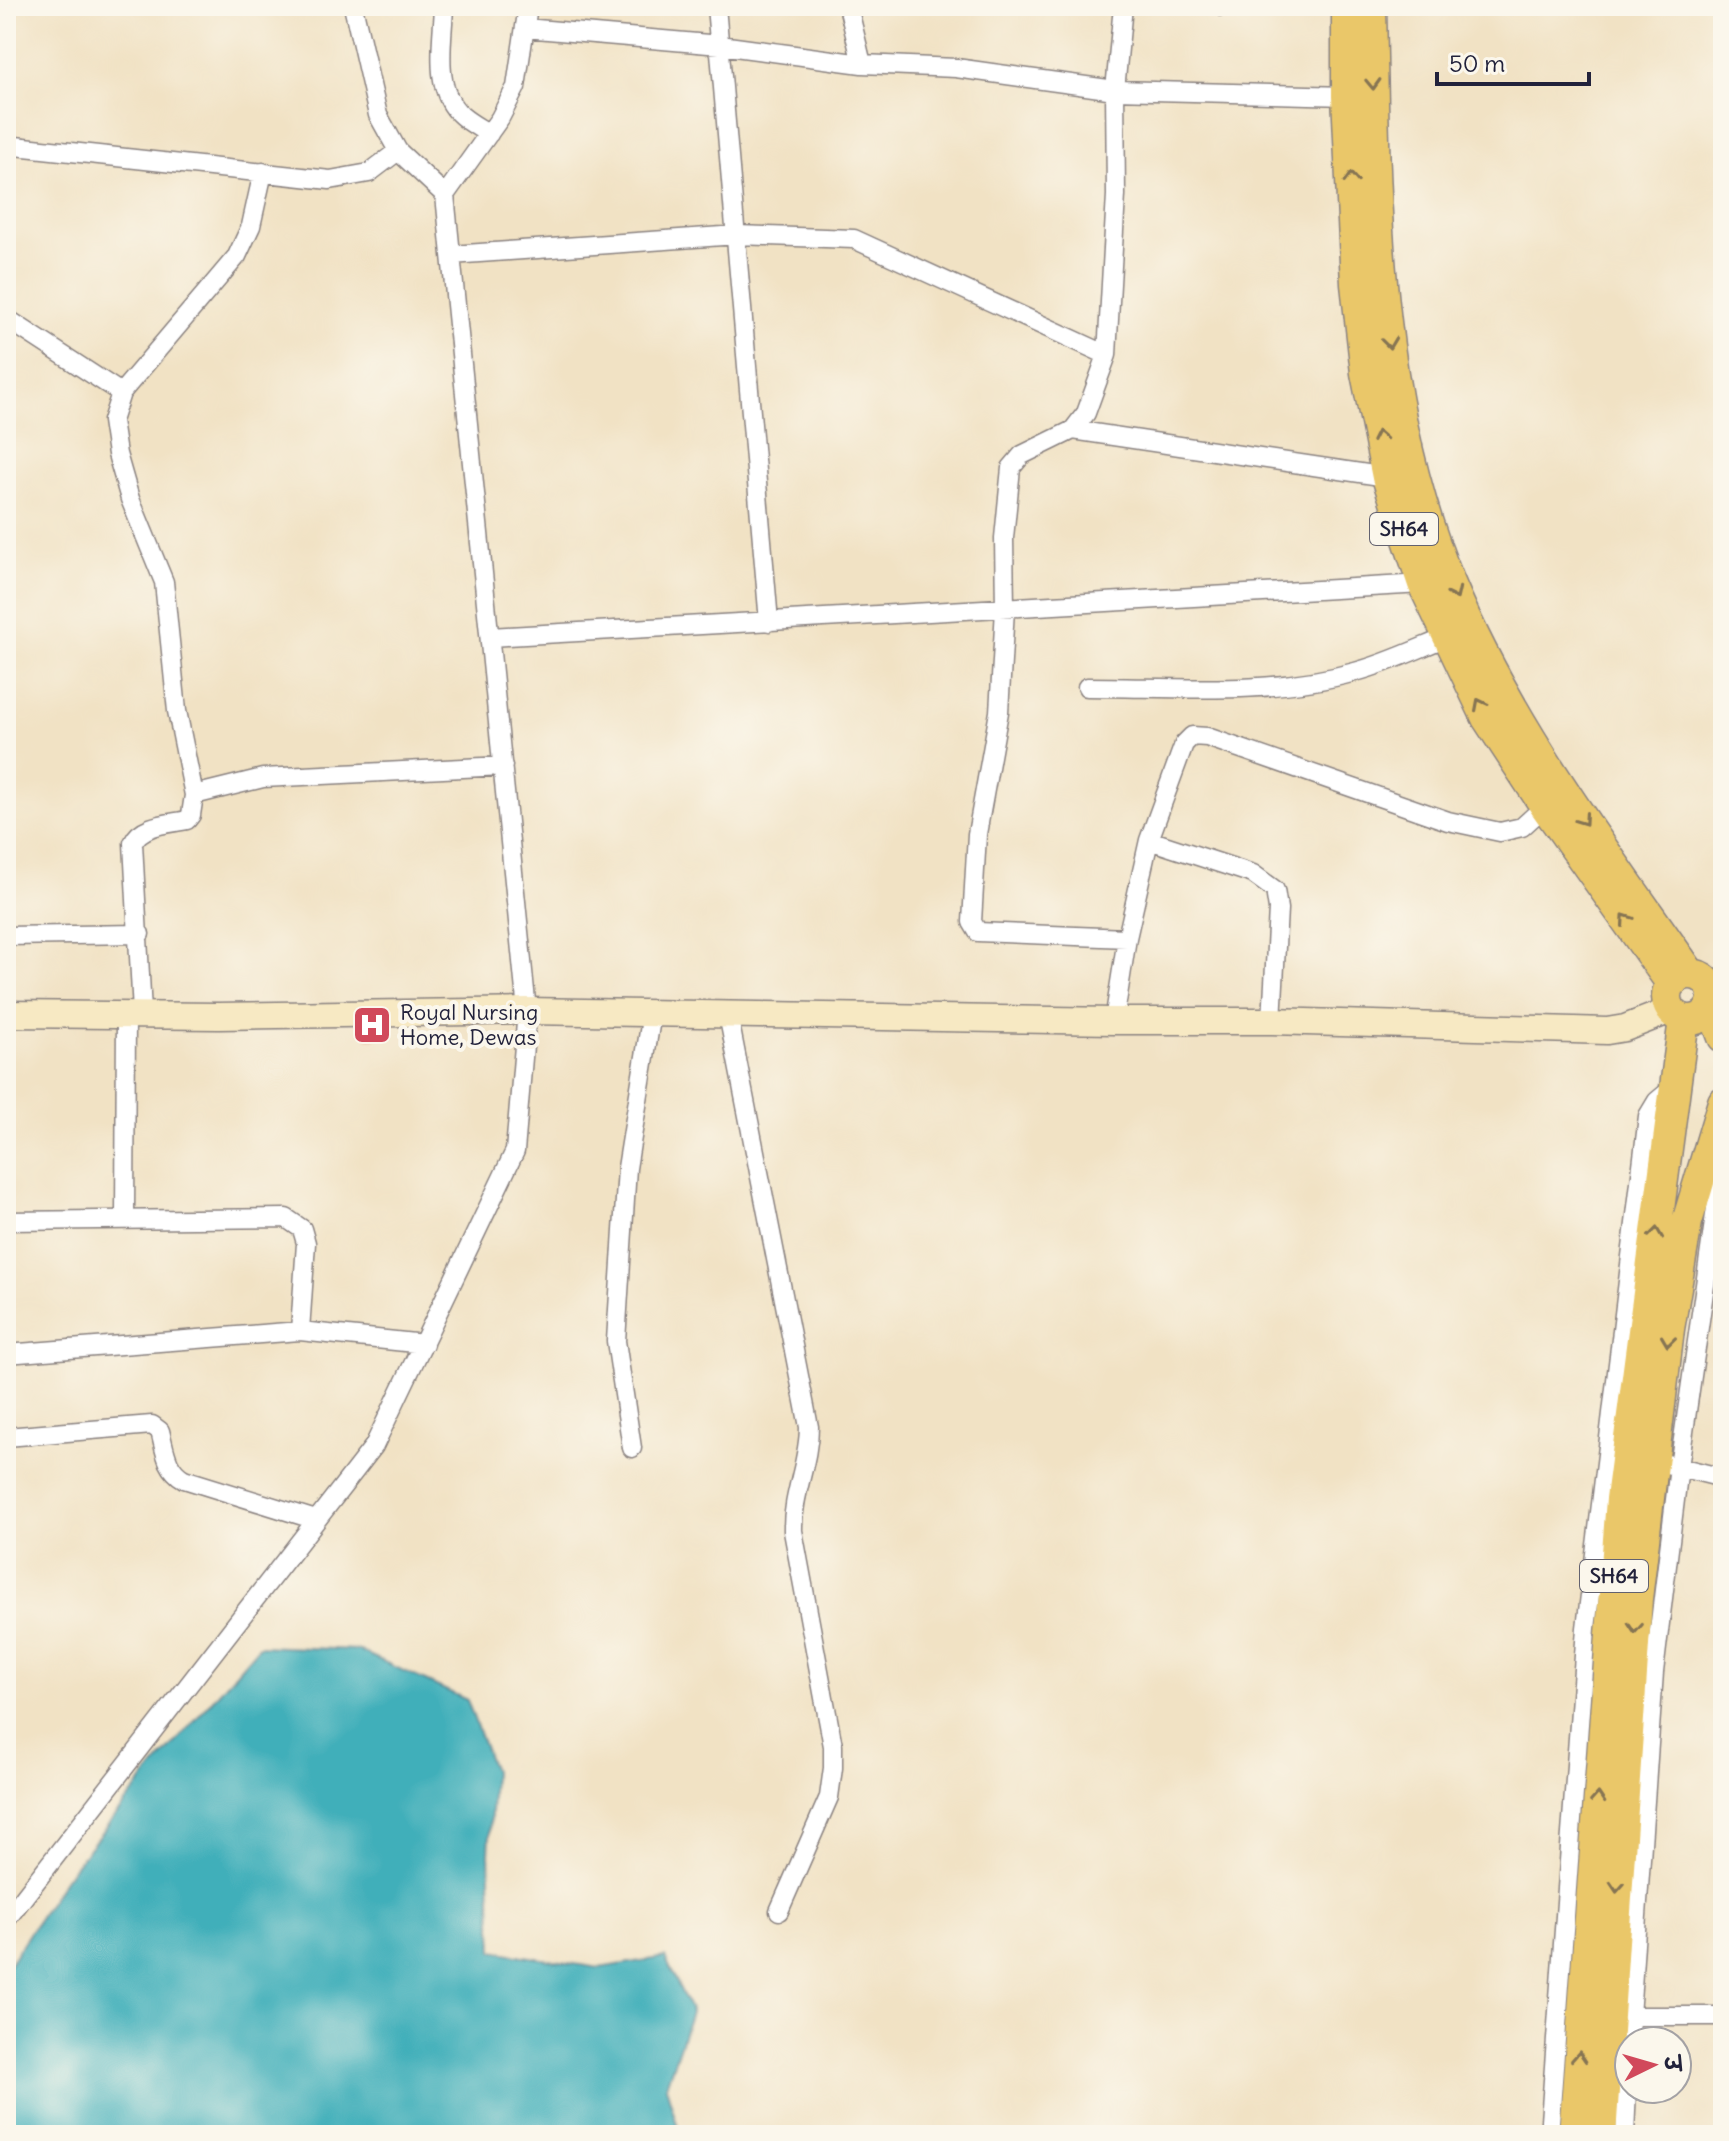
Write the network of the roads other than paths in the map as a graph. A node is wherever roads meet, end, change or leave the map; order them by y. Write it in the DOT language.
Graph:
graph roads {
  1 [pos="353,6"];
  2 [pos="444,6"];
  3 [pos="528,6"];
  4 [pos="716,6"];
  5 [pos="848,6"];
  6 [pos="1123,6"];
  7 [pos="1347,6"];
  8 [pos="1371,6"];
  9 [pos="525,28"];
  10 [pos="720,45"];
  11 [pos="862,64"];
  12 [pos="1115,90"];
  13 [pos="1347,96"];
  14 [pos="489,134"];
  15 [pos="6,145"];
  16 [pos="398,151"];
  17 [pos="263,172"];
  18 [pos="445,195"];
  19 [pos="737,235"];
  20 [pos="451,255"];
  21 [pos="6,318"];
  22 [pos="1107,355"];
  23 [pos="121,393"];
  24 [pos="1073,430"];
  25 [pos="1387,477"];
  26 [pos="1423,584"];
  27 [pos="1005,609"];
  28 [pos="769,622"];
  29 [pos="490,637"];
  30 [pos="1447,637"];
  31 [pos="1087,687"];
  32 [pos="503,766"];
  33 [pos="194,795"];
  34 [pos="1545,806"];
  35 [pos="1149,840"];
  36 [pos="140,934"];
  37 [pos="6,936"];
  38 [pos="1127,938"];
  39 [pos="1679,996"];
  40 [pos="527,1011"];
  41 [pos="652,1013"];
  42 [pos="6,1014"];
  43 [pos="134,1014"];
  44 [pos="728,1014"];
  45 [pos="1114,1021"];
  46 [pos="1272,1021"];
  47 [pos="1719,1023"];
  48 [pos="1675,1086"];
  49 [pos="1723,1102"];
  50 [pos="125,1218"];
  51 [pos="6,1221"];
  52 [pos="300,1331"];
  53 [pos="424,1344"];
  54 [pos="6,1354"];
  55 [pos="6,1437"];
  56 [pos="632,1448"];
  57 [pos="1666,1464"];
  58 [pos="1723,1478"];
  59 [pos="316,1520"];
  60 [pos="779,1911"];
  61 [pos="6,1920"];
  62 [pos="1619,2016"];
  63 [pos="1723,2016"];
  64 [pos="1549,2135"];
  65 [pos="1574,2135"];
  66 [pos="1601,2135"];
  67 [pos="1625,2135"];
  1 -- 16 [label="street"];
  2 -- 14 [label="street"];
  3 -- 9 [label="street"];
  4 -- 10 [label="street"];
  5 -- 11 [label="street"];
  6 -- 12 [label="street"];
  7 -- 13 [label="main road, SH64"];
  8 -- 39 [label="main road, SH64, one-way"];
  9 -- 10 [label="street"];
  9 -- 14 [label="street"];
  10 -- 11 [label="street"];
  10 -- 19 [label="street"];
  11 -- 12 [label="street"];
  12 -- 13 [label="street"];
  12 -- 22 [label="street"];
  25 -- 13 [label="main road, SH64, one-way"];
  14 -- 18 [label="street"];
  15 -- 17 [label="street"];
  16 -- 17 [label="street"];
  16 -- 18 [label="street"];
  17 -- 23 [label="street"];
  18 -- 20 [label="street"];
  19 -- 20 [label="street"];
  19 -- 22 [label="street"];
  19 -- 28 [label="street"];
  20 -- 29 [label="street"];
  21 -- 23 [label="street"];
  22 -- 24 [label="street"];
  23 -- 33 [label="street"];
  24 -- 25 [label="street"];
  24 -- 27 [label="street"];
  25 -- 26 [label="main road, SH64"];
  26 -- 27 [label="street"];
  26 -- 30 [label="main road, SH64"];
  27 -- 28 [label="street"];
  27 -- 38 [label="street"];
  28 -- 29 [label="street"];
  29 -- 32 [label="street"];
  30 -- 31 [label="street"];
  34 -- 30 [label="main road, SH64, one-way"];
  32 -- 33 [label="street"];
  32 -- 40 [label="street"];
  33 -- 36 [label="street"];
  34 -- 35 [label="street"];
  39 -- 34 [label="main road, SH64, one-way"];
  35 -- 38 [label="street"];
  35 -- 46 [label="street"];
  36 -- 37 [label="street"];
  36 -- 43 [label="street"];
  38 -- 45 [label="street"];
  39 -- 46 [label="street"];
  39 -- 47 [label="main road, SH64"];
  39 -- 48 [label="main road, SH64"];
  40 -- 41 [label="street"];
  40 -- 43 [label="street"];
  40 -- 53 [label="street"];
  41 -- 44 [label="street"];
  41 -- 56 [label="street"];
  42 -- 43 [label="street"];
  43 -- 50 [label="street"];
  44 -- 45 [label="street"];
  44 -- 60 [label="street"];
  45 -- 46 [label="street"];
  48 -- 64 [label="street"];
  65 -- 48 [label="main road, SH64, one-way"];
  49 -- 57 [label="main road, SH64"];
  50 -- 51 [label="street"];
  50 -- 52 [label="street"];
  52 -- 53 [label="street"];
  52 -- 54 [label="street"];
  53 -- 59 [label="street"];
  55 -- 59 [label="street"];
  57 -- 58 [label="street"];
  57 -- 62 [label="main road, SH64"];
  59 -- 61 [label="street"];
  62 -- 63 [label="street"];
  62 -- 66 [label="main road, SH64"];
  62 -- 67 [label="street"];
}
